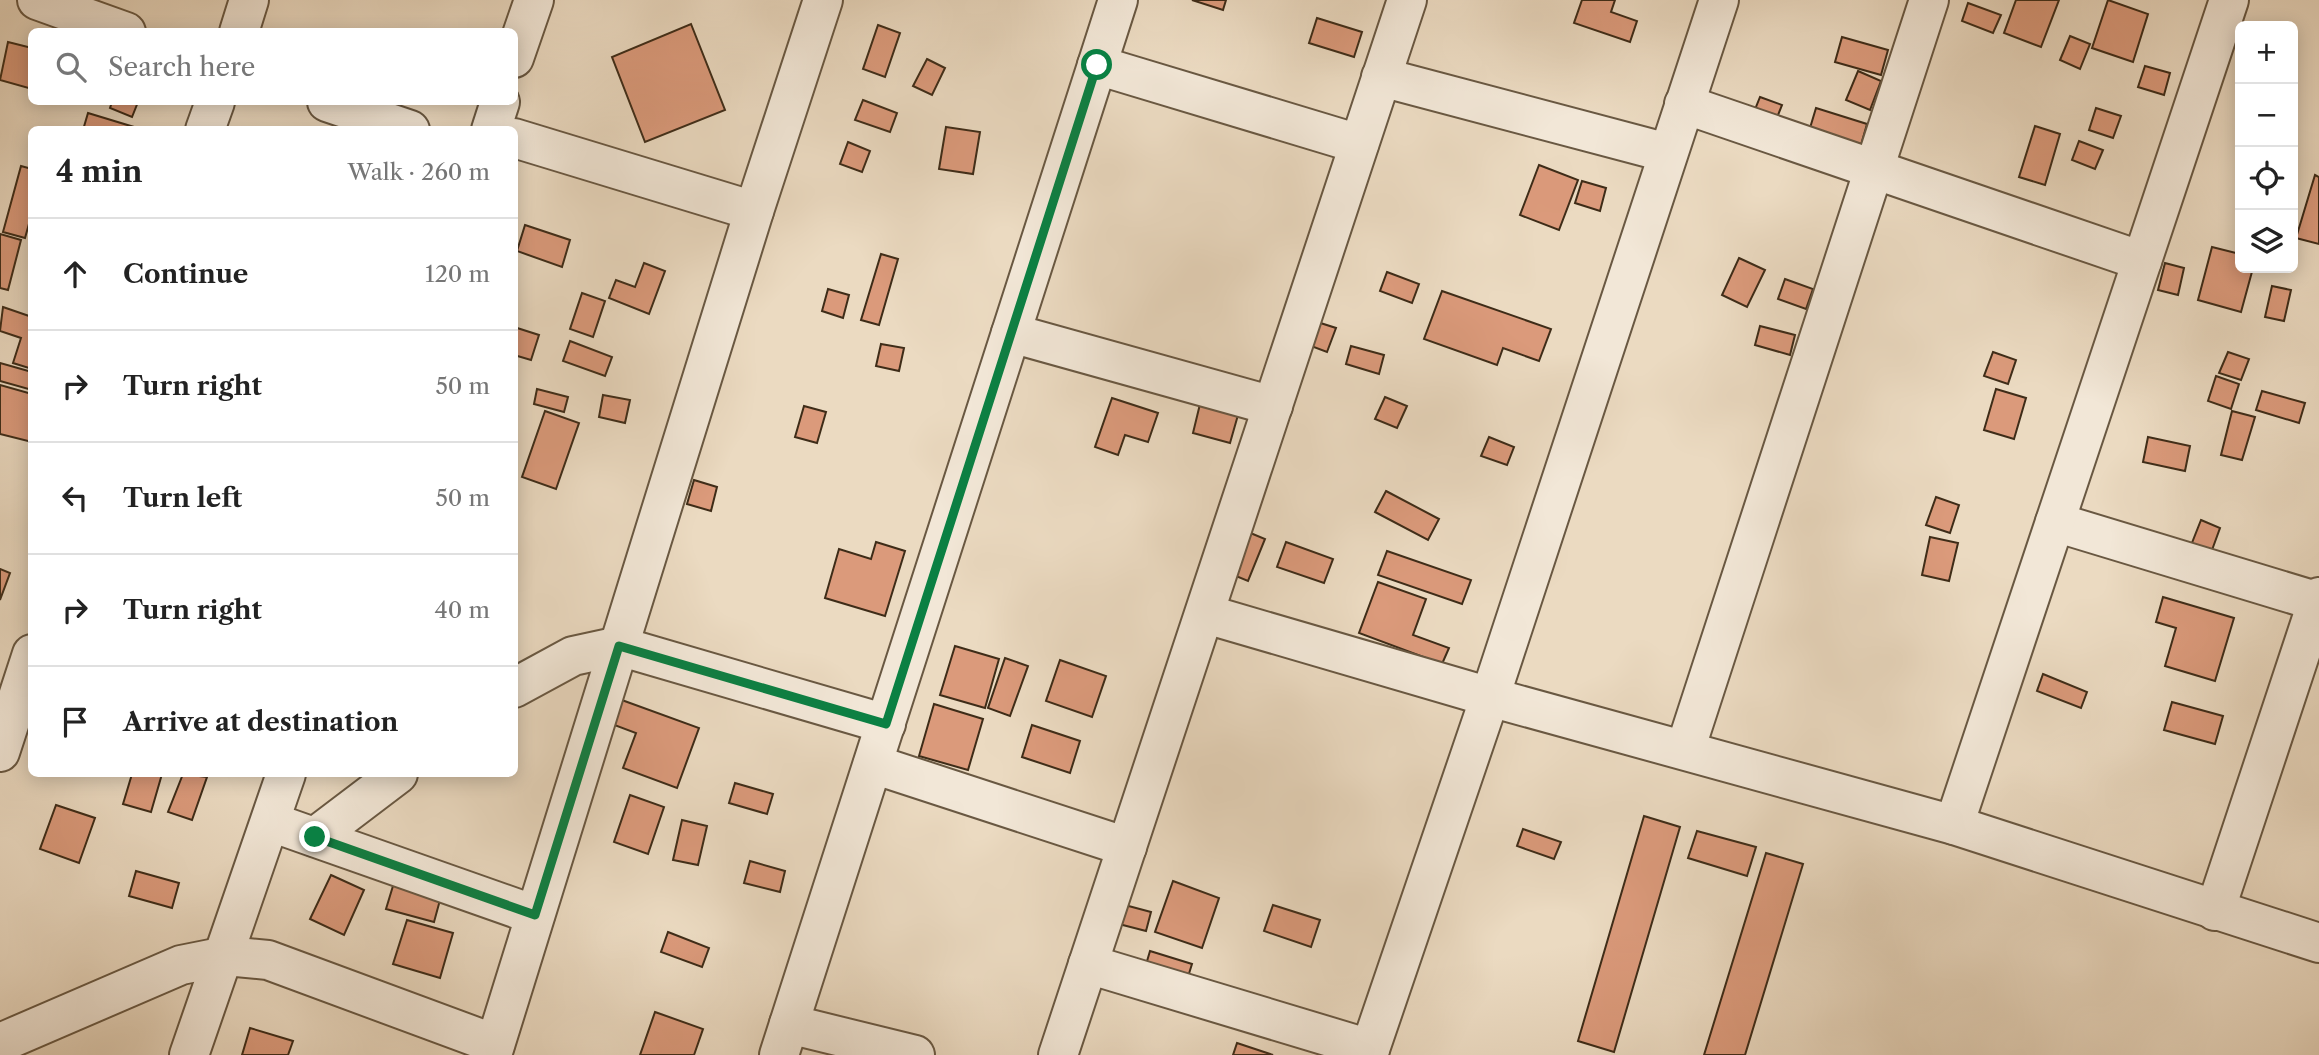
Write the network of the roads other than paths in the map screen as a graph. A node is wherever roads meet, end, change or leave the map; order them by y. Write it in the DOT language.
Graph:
graph roads {
  1 [pos="37,0"];
  2 [pos="249,0"];
  3 [pos="534,0"];
  4 [pos="823,0"];
  5 [pos="1118,0"];
  6 [pos="1407,0"];
  7 [pos="1720,0"];
  8 [pos="1929,0"];
  9 [pos="2229,0"];
  10 [pos="115,28"];
  11 [pos="240,28"];
  12 [pos="518,46"];
  13 [pos="1097,65"];
  14 [pos="1381,77"];
  15 [pos="1684,104"];
  16 [pos="214,105"];
  17 [pos="336,105"];
  18 [pos="499,105"];
  19 [pos="206,126"];
  20 [pos="398,126"];
  21 [pos="492,126"];
  22 [pos="518,139"];
  23 [pos="1359,144"];
  24 [pos="1668,152"];
  25 [pos="1872,168"];
  26 [pos="754,211"];
  27 [pos="2142,261"];
  28 [pos="1011,333"];
  29 [pos="1273,406"];
  30 [pos="2055,522"];
  31 [pos="2318,600"];
  32 [pos="1206,614"];
  33 [pos="619,646"];
  34 [pos="28,665"];
  35 [pos="518,686"];
  36 [pos="1490,697"];
  37 [pos="886,724"];
  38 [pos="2,737"];
  39 [pos="1685,750"];
  40 [pos="873,764"];
  41 [pos="285,777"];
  42 [pos="394,777"];
  43 [pos="271,821"];
  44 [pos="1954,825"];
  45 [pos="315,837"];
  46 [pos="1127,847"];
  47 [pos="2216,911"];
  48 [pos="535,915"];
  49 [pos="2319,943"];
  50 [pos="226,956"];
  51 [pos="1088,964"];
  52 [pos="784,1040"];
  53 [pos="0,1043"];
  54 [pos="494,1050"];
  55 [pos="1369,1052"];
  56 [pos="189,1055"];
  57 [pos="915,1055"];
  58 [pos="1058,1055"];
  1 -- 10 [label="street"];
  2 -- 11 [label="street"];
  3 -- 12 [label="street"];
  4 -- 26 [label="street"];
  5 -- 13 [label="street"];
  6 -- 14 [label="street"];
  7 -- 15 [label="street"];
  8 -- 25 [label="street"];
  9 -- 27 [label="street"];
  13 -- 23 [label="street"];
  13 -- 28 [label="street"];
  14 -- 23 [label="street"];
  14 -- 24 [label="street"];
  15 -- 24 [label="street"];
  15 -- 25 [label="street"];
  16 -- 19 [label="street"];
  17 -- 20 [label="street"];
  18 -- 21 [label="street"];
  22 -- 26 [label="street"];
  23 -- 29 [label="street"];
  24 -- 36 [label="street"];
  25 -- 27 [label="street"];
  25 -- 39 [label="street"];
  26 -- 33 [label="street"];
  27 -- 30 [label="street"];
  28 -- 29 [label="street"];
  28 -- 37 [label="street"];
  29 -- 32 [label="street"];
  30 -- 31 [label="street"];
  30 -- 44 [label="street"];
  31 -- 47 [label="street"];
  32 -- 36 [label="street"];
  32 -- 46 [label="street"];
  33 -- 35 [label="street"];
  33 -- 37 [label="street"];
  33 -- 48 [label="street"];
  34 -- 38 [label="street"];
  36 -- 39 [label="street"];
  36 -- 55 [label="street"];
  37 -- 40 [label="street"];
  39 -- 44 [label="street"];
  40 -- 46 [label="street"];
  40 -- 52 [label="street"];
  41 -- 43 [label="street"];
  42 -- 45 [label="street"];
  43 -- 45 [label="street"];
  43 -- 50 [label="street"];
  44 -- 47 [label="street"];
  45 -- 48 [label="street"];
  46 -- 51 [label="street"];
  47 -- 49 [label="street"];
  48 -- 54 [label="street"];
  50 -- 53 [label="street"];
  50 -- 54 [label="street"];
  50 -- 56 [label="street"];
  51 -- 55 [label="street"];
  51 -- 58 [label="street"];
  52 -- 57 [label="street"];
}
